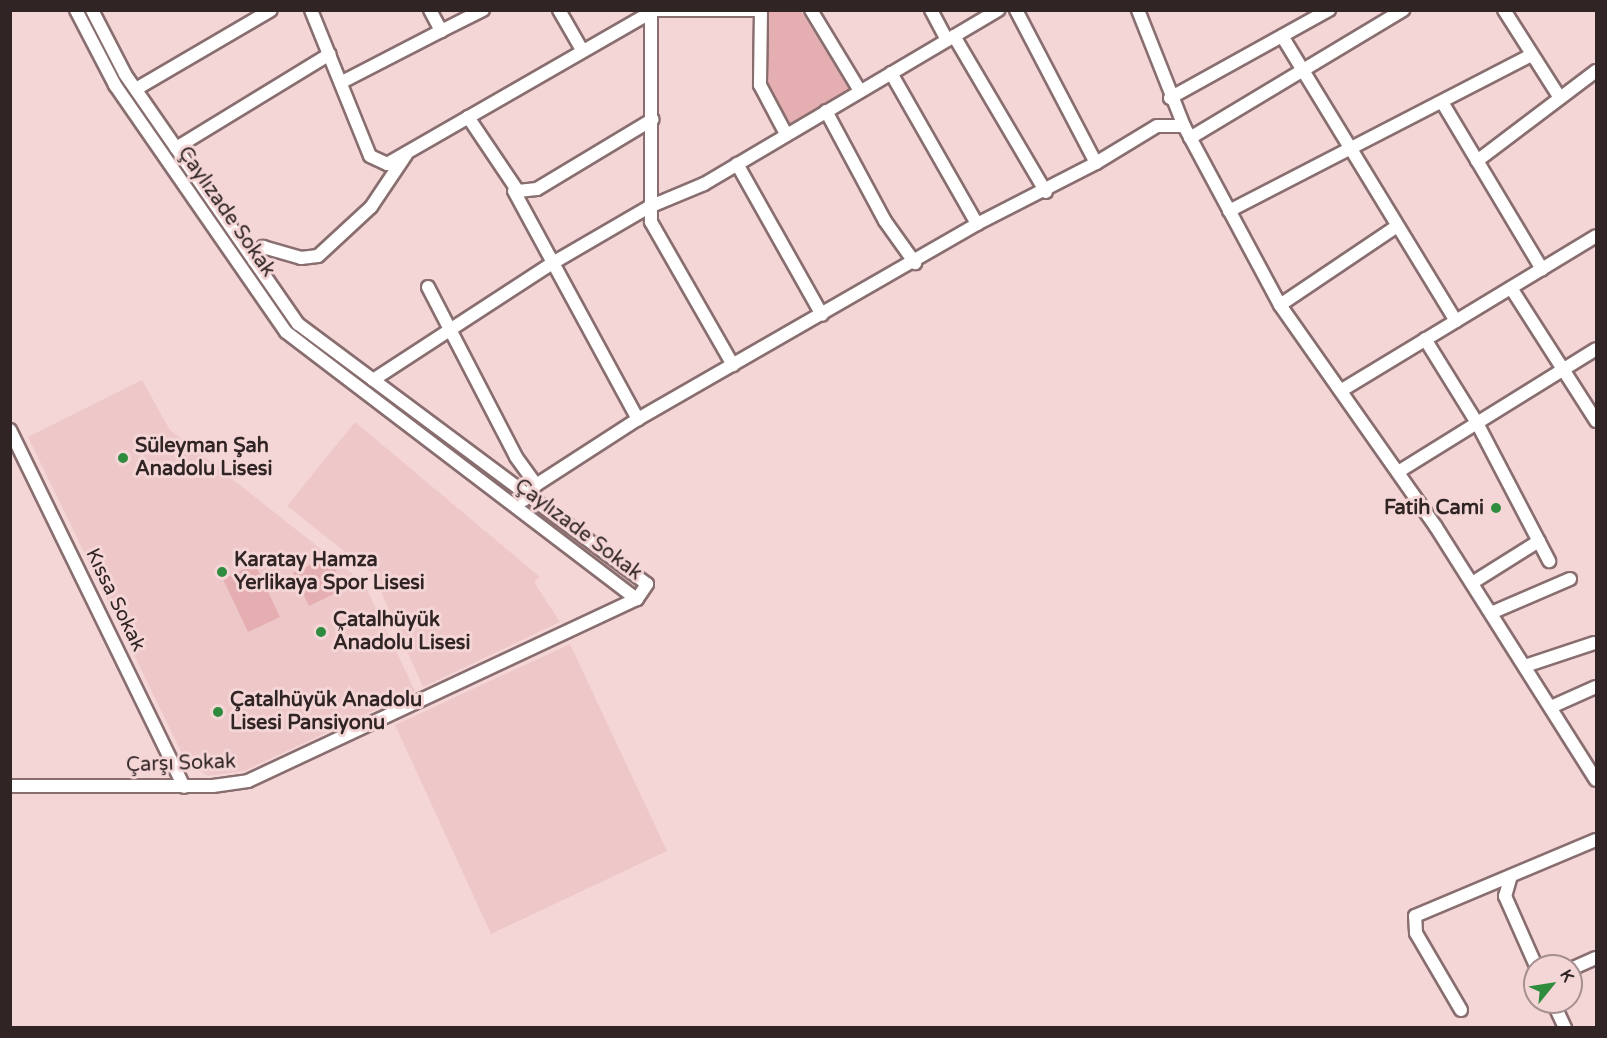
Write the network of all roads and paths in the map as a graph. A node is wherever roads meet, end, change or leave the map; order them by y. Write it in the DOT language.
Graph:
graph roads {
  1 [pos="76,10"];
  2 [pos="92,10"];
  3 [pos="271,10"];
  4 [pos="311,10"];
  5 [pos="430,10"];
  6 [pos="483,10"];
  7 [pos="559,10"];
  8 [pos="761,10"];
  9 [pos="811,10"];
  10 [pos="931,10"];
  11 [pos="998,10"];
  12 [pos="1016,10"];
  13 [pos="1138,10"];
  14 [pos="1329,10"];
  15 [pos="1504,10"];
  16 [pos="651,11"];
  17 [pos="1398,12"];
  18 [pos="441,31"];
  19 [pos="1282,36"];
  20 [pos="950,38"];
  21 [pos="582,50"];
  22 [pos="330,54"];
  23 [pos="1531,55"];
  24 [pos="1596,71"];
  25 [pos="891,73"];
  26 [pos="1302,73"];
  27 [pos="342,82"];
  28 [pos="136,89"];
  29 [pos="860,91"];
  30 [pos="1170,98"];
  31 [pos="1560,98"];
  32 [pos="1442,102"];
  33 [pos="826,111"];
  34 [pos="468,117"];
  35 [pos="653,119"];
  36 [pos="1184,126"];
  37 [pos="786,134"];
  38 [pos="1190,138"];
  39 [pos="177,148"];
  40 [pos="1351,150"];
  41 [pos="406,153"];
  42 [pos="1477,161"];
  43 [pos="1096,163"];
  44 [pos="737,164"];
  45 [pos="514,191"];
  46 [pos="1046,192"];
  47 [pos="649,207"];
  48 [pos="1229,211"];
  49 [pos="977,224"];
  50 [pos="1397,226"];
  51 [pos="1596,236"];
  52 [pos="254,261"];
  53 [pos="915,263"];
  54 [pos="551,264"];
  55 [pos="1542,269"];
  56 [pos="428,287"];
  57 [pos="1510,288"];
  58 [pos="1280,305"];
  59 [pos="822,315"];
  60 [pos="1456,321"];
  61 [pos="452,327"];
  62 [pos="1425,339"];
  63 [pos="1596,349"];
  64 [pos="733,365"];
  65 [pos="1564,369"];
  66 [pos="372,380"];
  67 [pos="1342,390"];
  68 [pos="638,419"];
  69 [pos="1596,421"];
  70 [pos="1477,423"];
  71 [pos="10,430"];
  72 [pos="1398,472"];
  73 [pos="532,490"];
  74 [pos="518,508"];
  75 [pos="1539,541"];
  76 [pos="1549,561"];
  77 [pos="1570,579"];
  78 [pos="1472,583"];
  79 [pos="637,599"];
  80 [pos="1491,613"];
  81 [pos="1594,643"];
  82 [pos="1525,666"];
  83 [pos="1596,687"];
  84 [pos="1551,707"];
  85 [pos="1596,780"];
  86 [pos="10,786"];
  87 [pos="184,787"];
  88 [pos="1596,840"];
  89 [pos="1510,879"];
  90 [pos="1531,954"];
  91 [pos="1461,1010"];
  1 -- 74 [label="street, Çaylızade Sokak"];
  2 -- 28 [label="street, Çaylızade Sokak"];
  3 -- 28 [label="street"];
  4 -- 22 [label="street"];
  5 -- 18 [label="street"];
  6 -- 18 [label="street"];
  7 -- 21 [label="street"];
  8 -- 16 [label="street"];
  8 -- 37 [label="street"];
  9 -- 29 [label="street"];
  10 -- 20 [label="street"];
  11 -- 20 [label="street"];
  12 -- 43 [label="street"];
  13 -- 30 [label="street"];
  14 -- 19 [label="street"];
  15 -- 23 [label="street"];
  16 -- 21 [label="street"];
  16 -- 35 [label="street"];
  17 -- 26 [label="street"];
  18 -- 27 [label="street"];
  19 -- 26 [label="street"];
  19 -- 30 [label="street"];
  20 -- 25 [label="street"];
  20 -- 46 [label="street"];
  21 -- 34 [label="street"];
  22 -- 27 [label="street"];
  22 -- 39 [label="street"];
  23 -- 31 [label="street"];
  23 -- 32 [label="street"];
  24 -- 31 [label="street"];
  25 -- 29 [label="street"];
  25 -- 49 [label="street"];
  26 -- 38 [label="street"];
  26 -- 40 [label="street"];
  27 -- 41 [label="street"];
  28 -- 39 [label="street, Çaylızade Sokak"];
  29 -- 33 [label="street"];
  30 -- 36 [label="street"];
  31 -- 42 [label="street"];
  32 -- 40 [label="street"];
  32 -- 42 [label="street"];
  33 -- 37 [label="street"];
  33 -- 53 [label="street"];
  34 -- 41 [label="street"];
  34 -- 45 [label="street"];
  35 -- 45 [label="street"];
  35 -- 47 [label="street"];
  36 -- 38 [label="street"];
  36 -- 43 [label="street"];
  37 -- 44 [label="street"];
  38 -- 48 [label="street"];
  39 -- 52 [label="street, Çaylızade Sokak"];
  40 -- 48 [label="street"];
  40 -- 50 [label="street"];
  41 -- 52 [label="street"];
  42 -- 55 [label="street"];
  43 -- 46 [label="street"];
  44 -- 47 [label="street"];
  44 -- 59 [label="street"];
  45 -- 54 [label="street"];
  46 -- 49 [label="street"];
  47 -- 54 [label="street"];
  47 -- 64 [label="street"];
  48 -- 58 [label="street"];
  49 -- 53 [label="street"];
  50 -- 58 [label="street"];
  50 -- 60 [label="street"];
  51 -- 55 [label="street"];
  52 -- 66 [label="street, Çaylızade Sokak"];
  53 -- 59 [label="street"];
  54 -- 61 [label="street"];
  54 -- 68 [label="street"];
  55 -- 57 [label="street"];
  56 -- 61 [label="street"];
  57 -- 60 [label="street"];
  57 -- 65 [label="street"];
  58 -- 67 [label="street"];
  59 -- 64 [label="street"];
  60 -- 62 [label="street"];
  61 -- 66 [label="street"];
  61 -- 73 [label="street"];
  62 -- 67 [label="street"];
  62 -- 70 [label="street"];
  63 -- 65 [label="street"];
  64 -- 68 [label="street"];
  65 -- 69 [label="street"];
  65 -- 70 [label="street"];
  66 -- 73 [label="street, Çaylızade Sokak"];
  67 -- 72 [label="street"];
  68 -- 73 [label="street"];
  70 -- 72 [label="street"];
  70 -- 75 [label="street"];
  71 -- 87 [label="street, Kıssa Sokak"];
  72 -- 78 [label="street"];
  73 -- 74 [label="street"];
  73 -- 79 [label="street, Çaylızade Sokak"];
  74 -- 79 [label="street, Çaylızade Sokak"];
  75 -- 76 [label="street"];
  75 -- 78 [label="street"];
  77 -- 80 [label="street"];
  78 -- 80 [label="street"];
  79 -- 87 [label="street, Çarşı Sokak"];
  80 -- 82 [label="street"];
  81 -- 82 [label="street"];
  82 -- 84 [label="street"];
  83 -- 84 [label="street"];
  84 -- 85 [label="street"];
  86 -- 87 [label="street, Çarşı Sokak"];
  88 -- 89 [label="street"];
  89 -- 90 [label="street"];
  89 -- 91 [label="street"];
}
